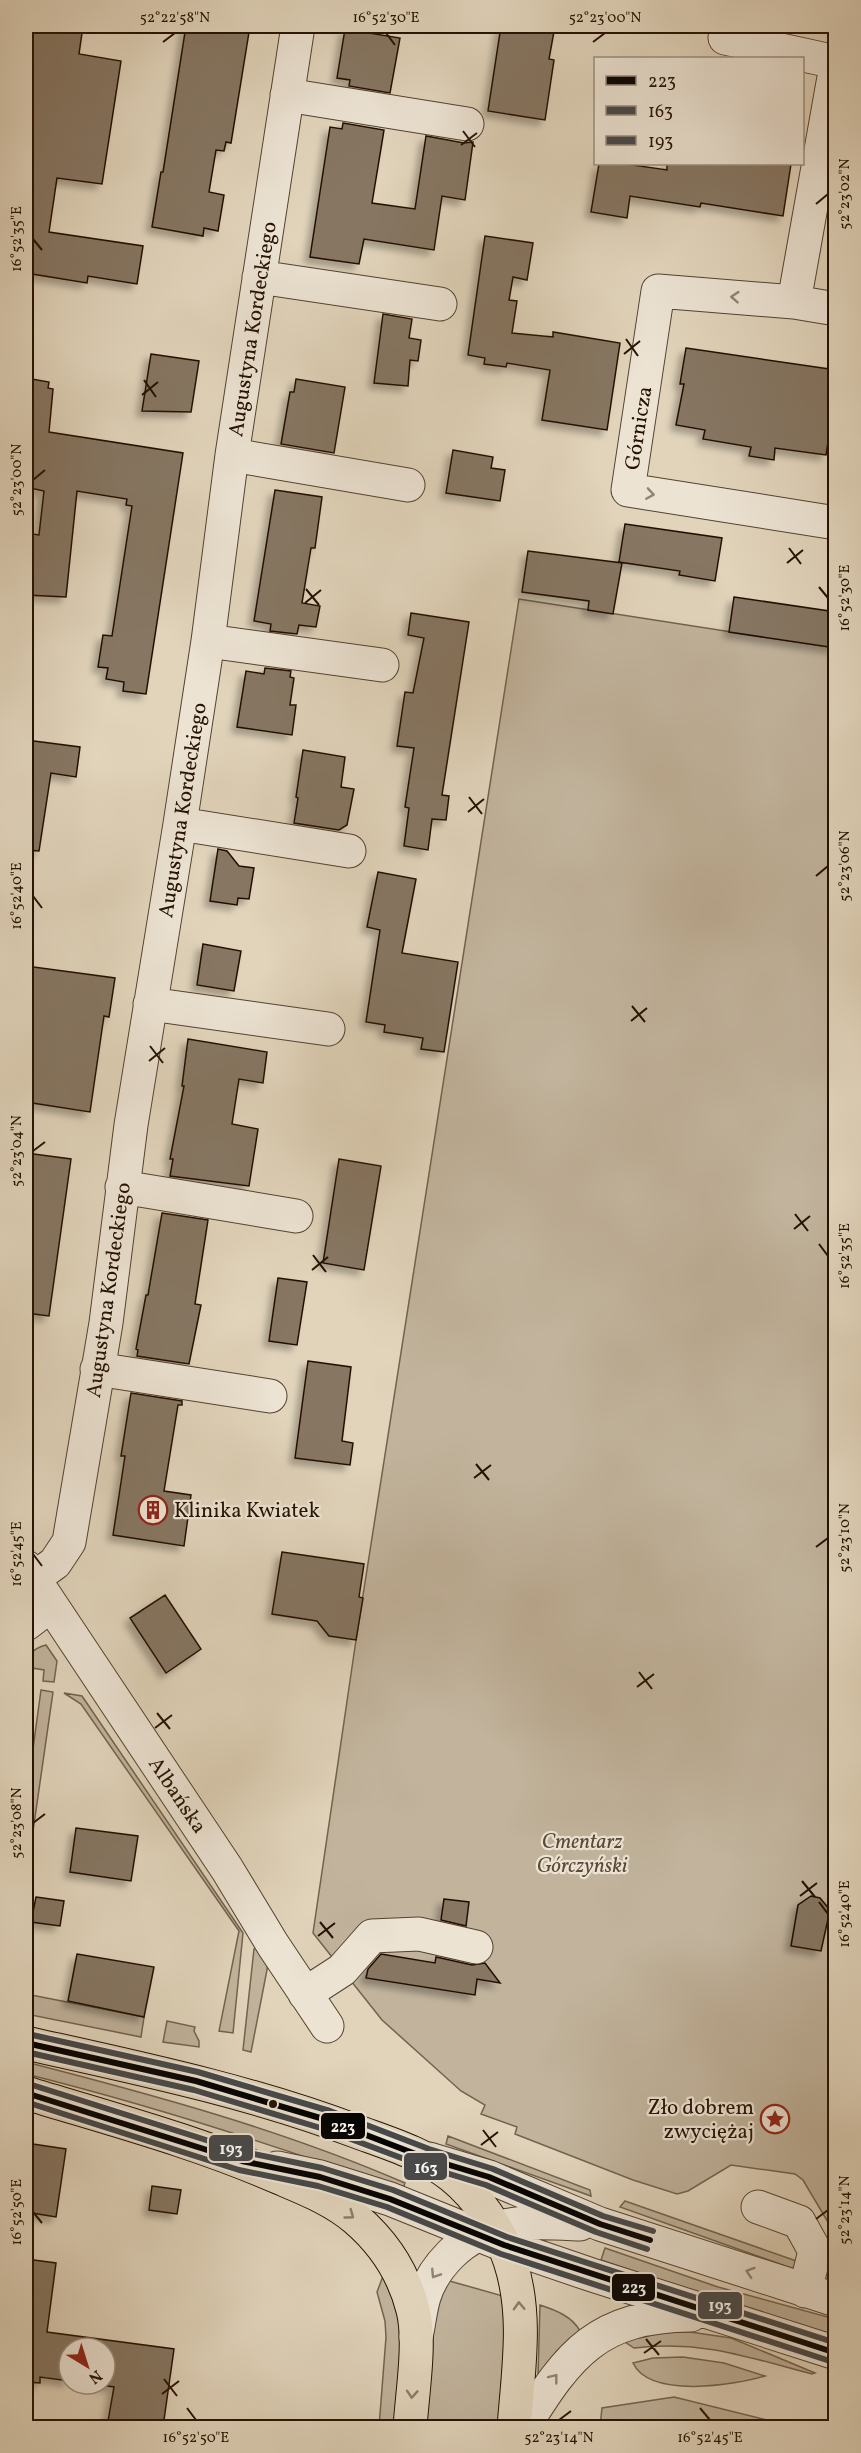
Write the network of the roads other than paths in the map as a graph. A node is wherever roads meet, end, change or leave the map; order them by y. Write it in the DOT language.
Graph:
graph roads {
  1 [pos="297,26"];
  2 [pos="727,26"];
  3 [pos="836,64"];
  4 [pos="287,95"];
  5 [pos="466,124"];
  6 [pos="259,277"];
  7 [pos="794,302"];
  8 [pos="440,304"];
  9 [pos="836,309"];
  10 [pos="232,456"];
  11 [pos="408,485"];
  12 [pos="836,523"];
  13 [pos="208,641"];
  14 [pos="382,665"];
  15 [pos="180,824"];
  16 [pos="349,851"];
  17 [pos="150,1005"];
  18 [pos="328,1029"];
  19 [pos="122,1186"];
  20 [pos="296,1216"];
  21 [pos="97,1369"];
  22 [pos="270,1396"];
  23 [pos="34,1594"];
  24 [pos="476,1947"];
  25 [pos="305,1994"];
  26 [pos="327,2026"];
  27 [pos="26,2043"];
  28 [pos="26,2093"];
  29 [pos="426,2158"];
  30 [pos="242,2161"];
  31 [pos="758,2207"];
  32 [pos="600,2224"];
  33 [pos="492,2235"];
  34 [pos="820,2296"];
  35 [pos="726,2319"];
  36 [pos="416,2341"];
  37 [pos="836,2353"];
  38 [pos="410,2427"];
  39 [pos="514,2427"];
  40 [pos="523,2427"];
  1 -- 4 [label="street, Augustyna Kordeckiego"];
  2 -- 3 [label="street"];
  3 -- 7 [label="street"];
  4 -- 5 [label="street"];
  4 -- 6 [label="street, Augustyna Kordeckiego"];
  6 -- 8 [label="street"];
  6 -- 10 [label="street, Augustyna Kordeckiego"];
  7 -- 9 [label="street, Górnicza"];
  7 -- 12 [label="street, Górnicza, one-way"];
  10 -- 11 [label="street"];
  10 -- 13 [label="street, Augustyna Kordeckiego"];
  13 -- 14 [label="street"];
  13 -- 15 [label="street, Augustyna Kordeckiego"];
  15 -- 16 [label="street"];
  15 -- 17 [label="street, Augustyna Kordeckiego"];
  17 -- 18 [label="street"];
  17 -- 19 [label="street, Augustyna Kordeckiego"];
  19 -- 20 [label="street"];
  19 -- 21 [label="street, Augustyna Kordeckiego"];
  21 -- 22 [label="street"];
  21 -- 23 [label="street, Augustyna Kordeckiego"];
  23 -- 25 [label="street, Albańska"];
  24 -- 25 [label="street"];
  25 -- 26 [label="street, Albańska"];
  27 -- 29 [label="main road"];
  28 -- 30 [label="main road"];
  29 -- 32 [label="street"];
  29 -- 33 [label="main road"];
  30 -- 33 [label="street"];
  30 -- 36 [label="main road, one-way"];
  31 -- 34 [label="street"];
  32 -- 33 [label="street"];
  34 -- 32 [label="street, one-way"];
  33 -- 35 [label="street"];
  33 -- 36 [label="street, one-way"];
  39 -- 33 [label="main road, one-way"];
  35 -- 37 [label="street"];
  40 -- 35 [label="street, one-way"];
  36 -- 38 [label="main road, one-way"];
}
